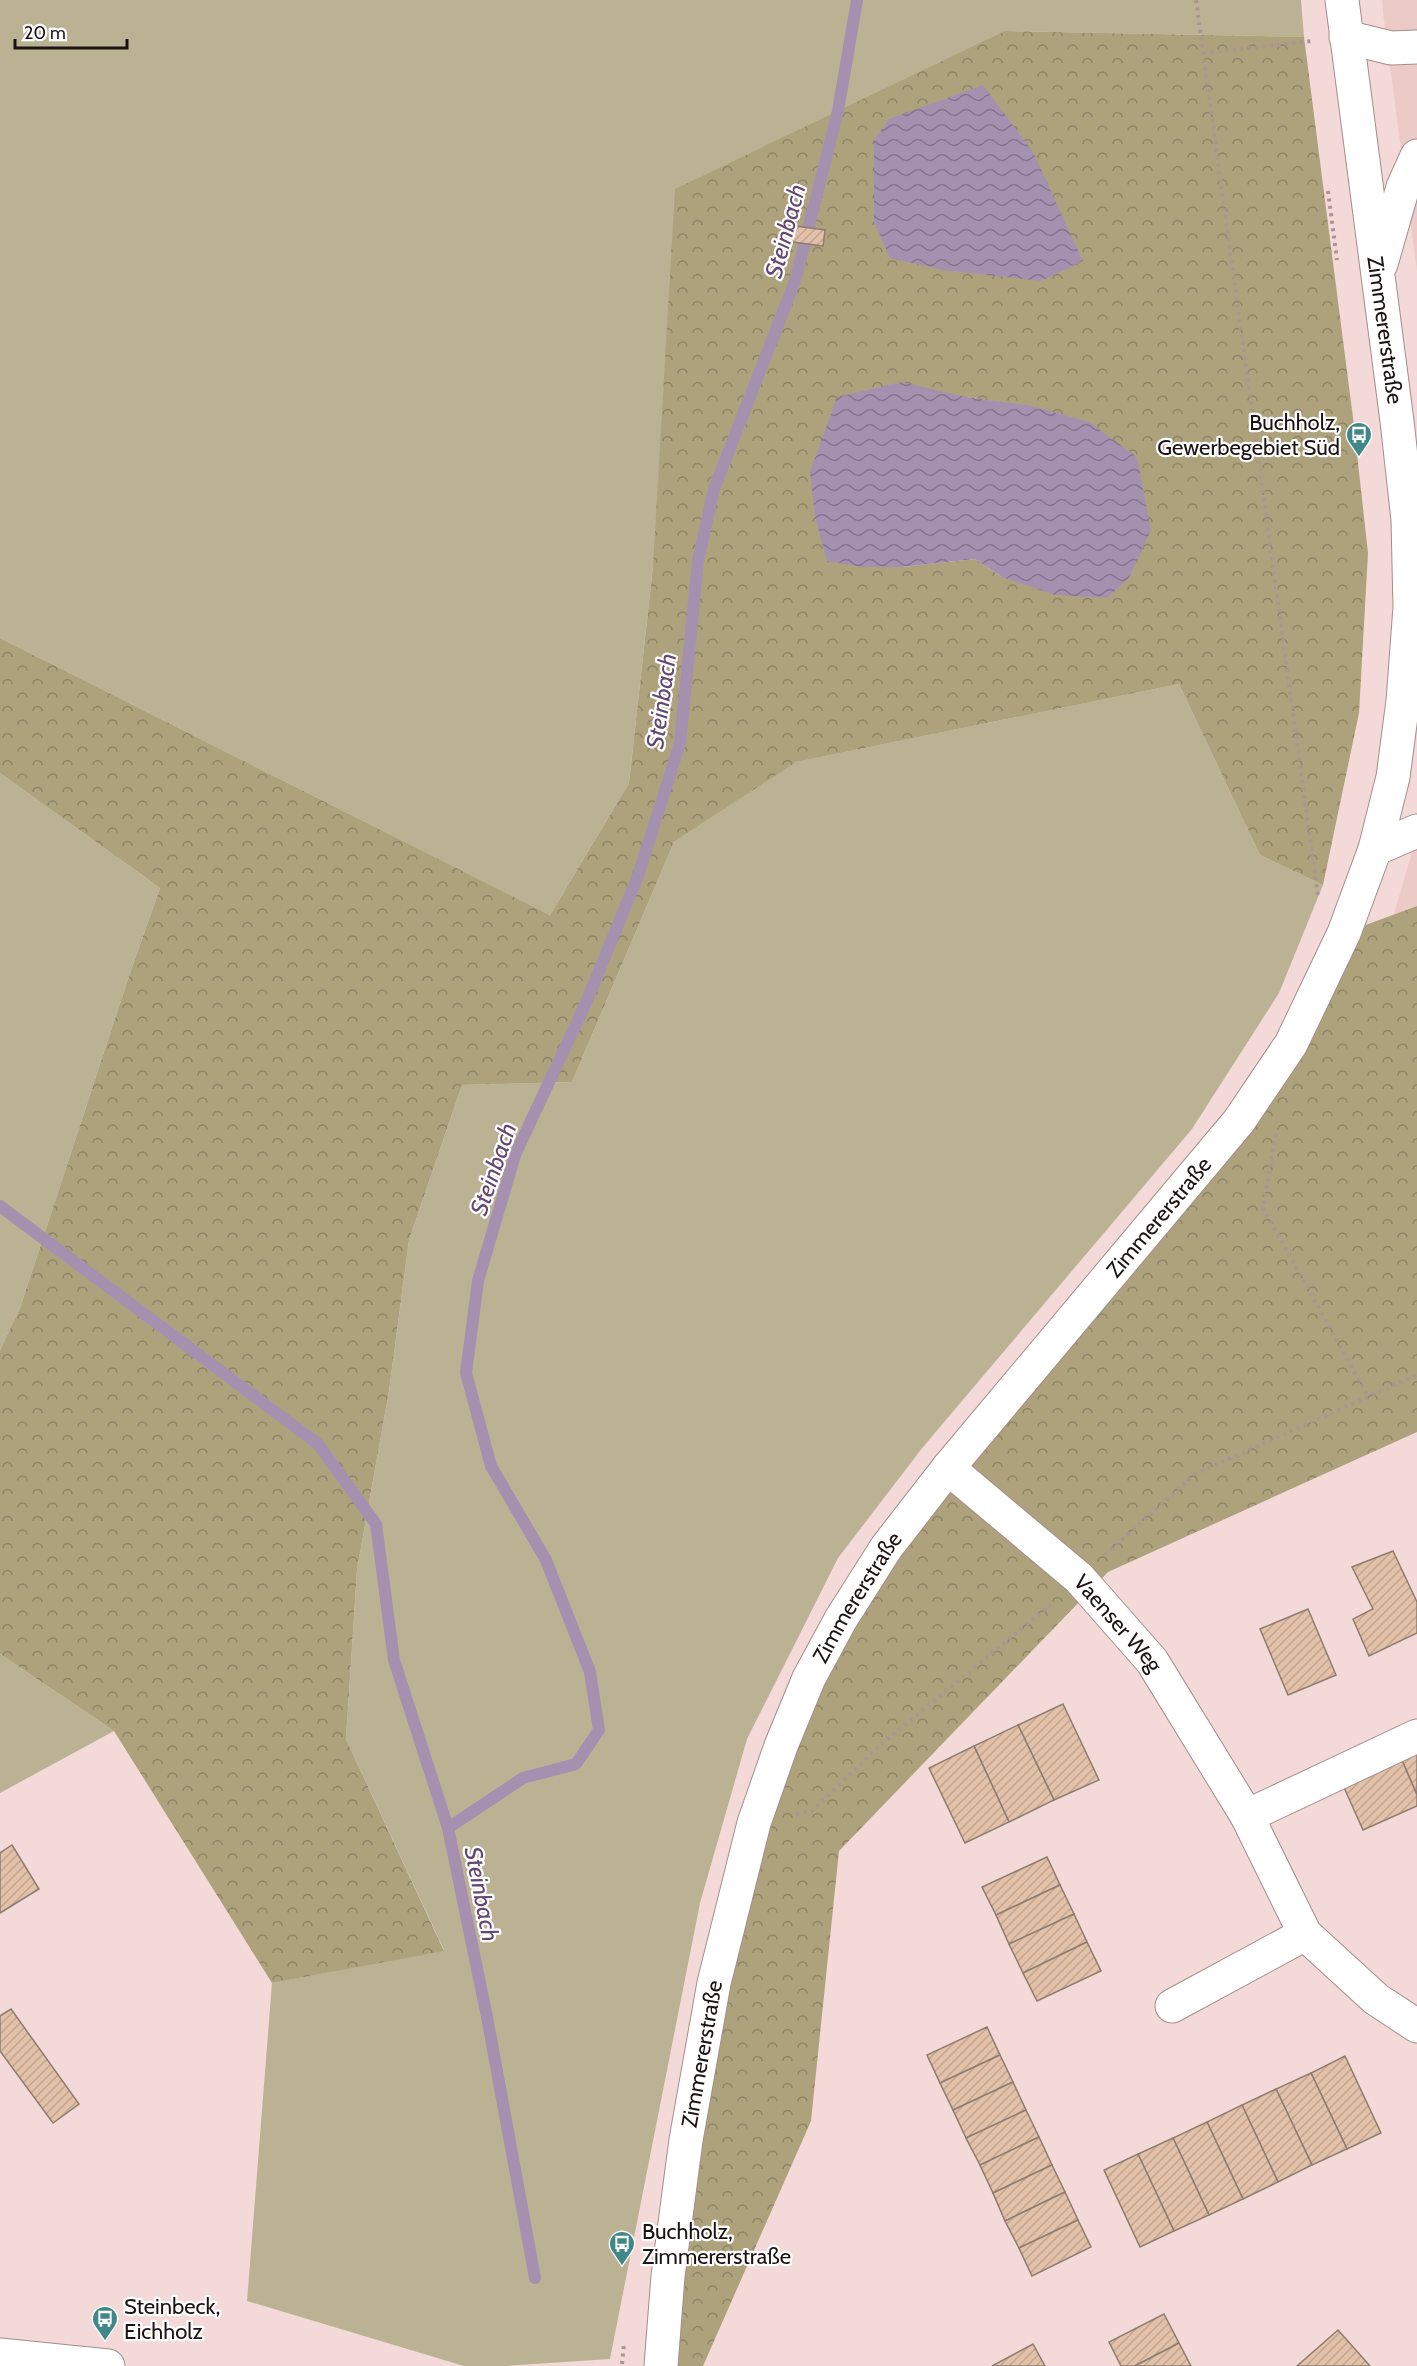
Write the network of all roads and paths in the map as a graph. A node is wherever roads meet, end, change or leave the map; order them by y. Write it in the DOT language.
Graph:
graph roads {
  1 [pos="1196,0"];
  2 [pos="1342,0"];
  3 [pos="1346,37"];
  4 [pos="1311,41"];
  5 [pos="1417,47"];
  6 [pos="1312,52"];
  7 [pos="1203,53"];
  8 [pos="1417,156"];
  9 [pos="1328,191"];
  10 [pos="1339,272"];
  11 [pos="1377,278"];
  12 [pos="1417,831"];
  13 [pos="1375,849"];
  14 [pos="1319,905"];
  15 [pos="1277,1126"];
  16 [pos="1417,1375"];
  17 [pos="1369,1398"];
  18 [pos="948,1468"];
  19 [pos="1079,1578"];
  20 [pos="1417,1736"];
  21 [pos="1247,1816"];
  22 [pos="754,1823"];
  23 [pos="1305,1934"];
  24 [pos="1172,2006"];
  25 [pos="1417,2026"];
  26 [pos="626,2332"];
  27 [pos="0,2355"];
  28 [pos="108,2366"];
  29 [pos="622,2366"];
  30 [pos="661,2366"];
  1 -- 7 [label="path"];
  2 -- 3 [label="street, Zimmererstraße"];
  3 -- 4 [label="path"];
  3 -- 5 [label="street"];
  3 -- 11 [label="street, Zimmererstraße"];
  4 -- 6 [label="path"];
  4 -- 7 [label="path"];
  7 -- 14 [label="path"];
  8 -- 11 [label="street"];
  9 -- 10 [label="path"];
  11 -- 13 [label="street, Zimmererstraße"];
  12 -- 13 [label="street"];
  13 -- 18 [label="street, Zimmererstraße"];
  15 -- 17 [label="path"];
  16 -- 17 [label="path"];
  17 -- 19 [label="path"];
  18 -- 19 [label="street, Vaenser Weg"];
  18 -- 22 [label="street, Zimmererstraße"];
  19 -- 21 [label="street, Vaenser Weg"];
  19 -- 22 [label="path"];
  20 -- 21 [label="street"];
  21 -- 23 [label="street, Vaenser Weg"];
  22 -- 30 [label="street, Zimmererstraße"];
  23 -- 24 [label="street"];
  23 -- 25 [label="street, Vaenser Weg"];
  26 -- 29 [label="path"];
  27 -- 28 [label="street"];
}
